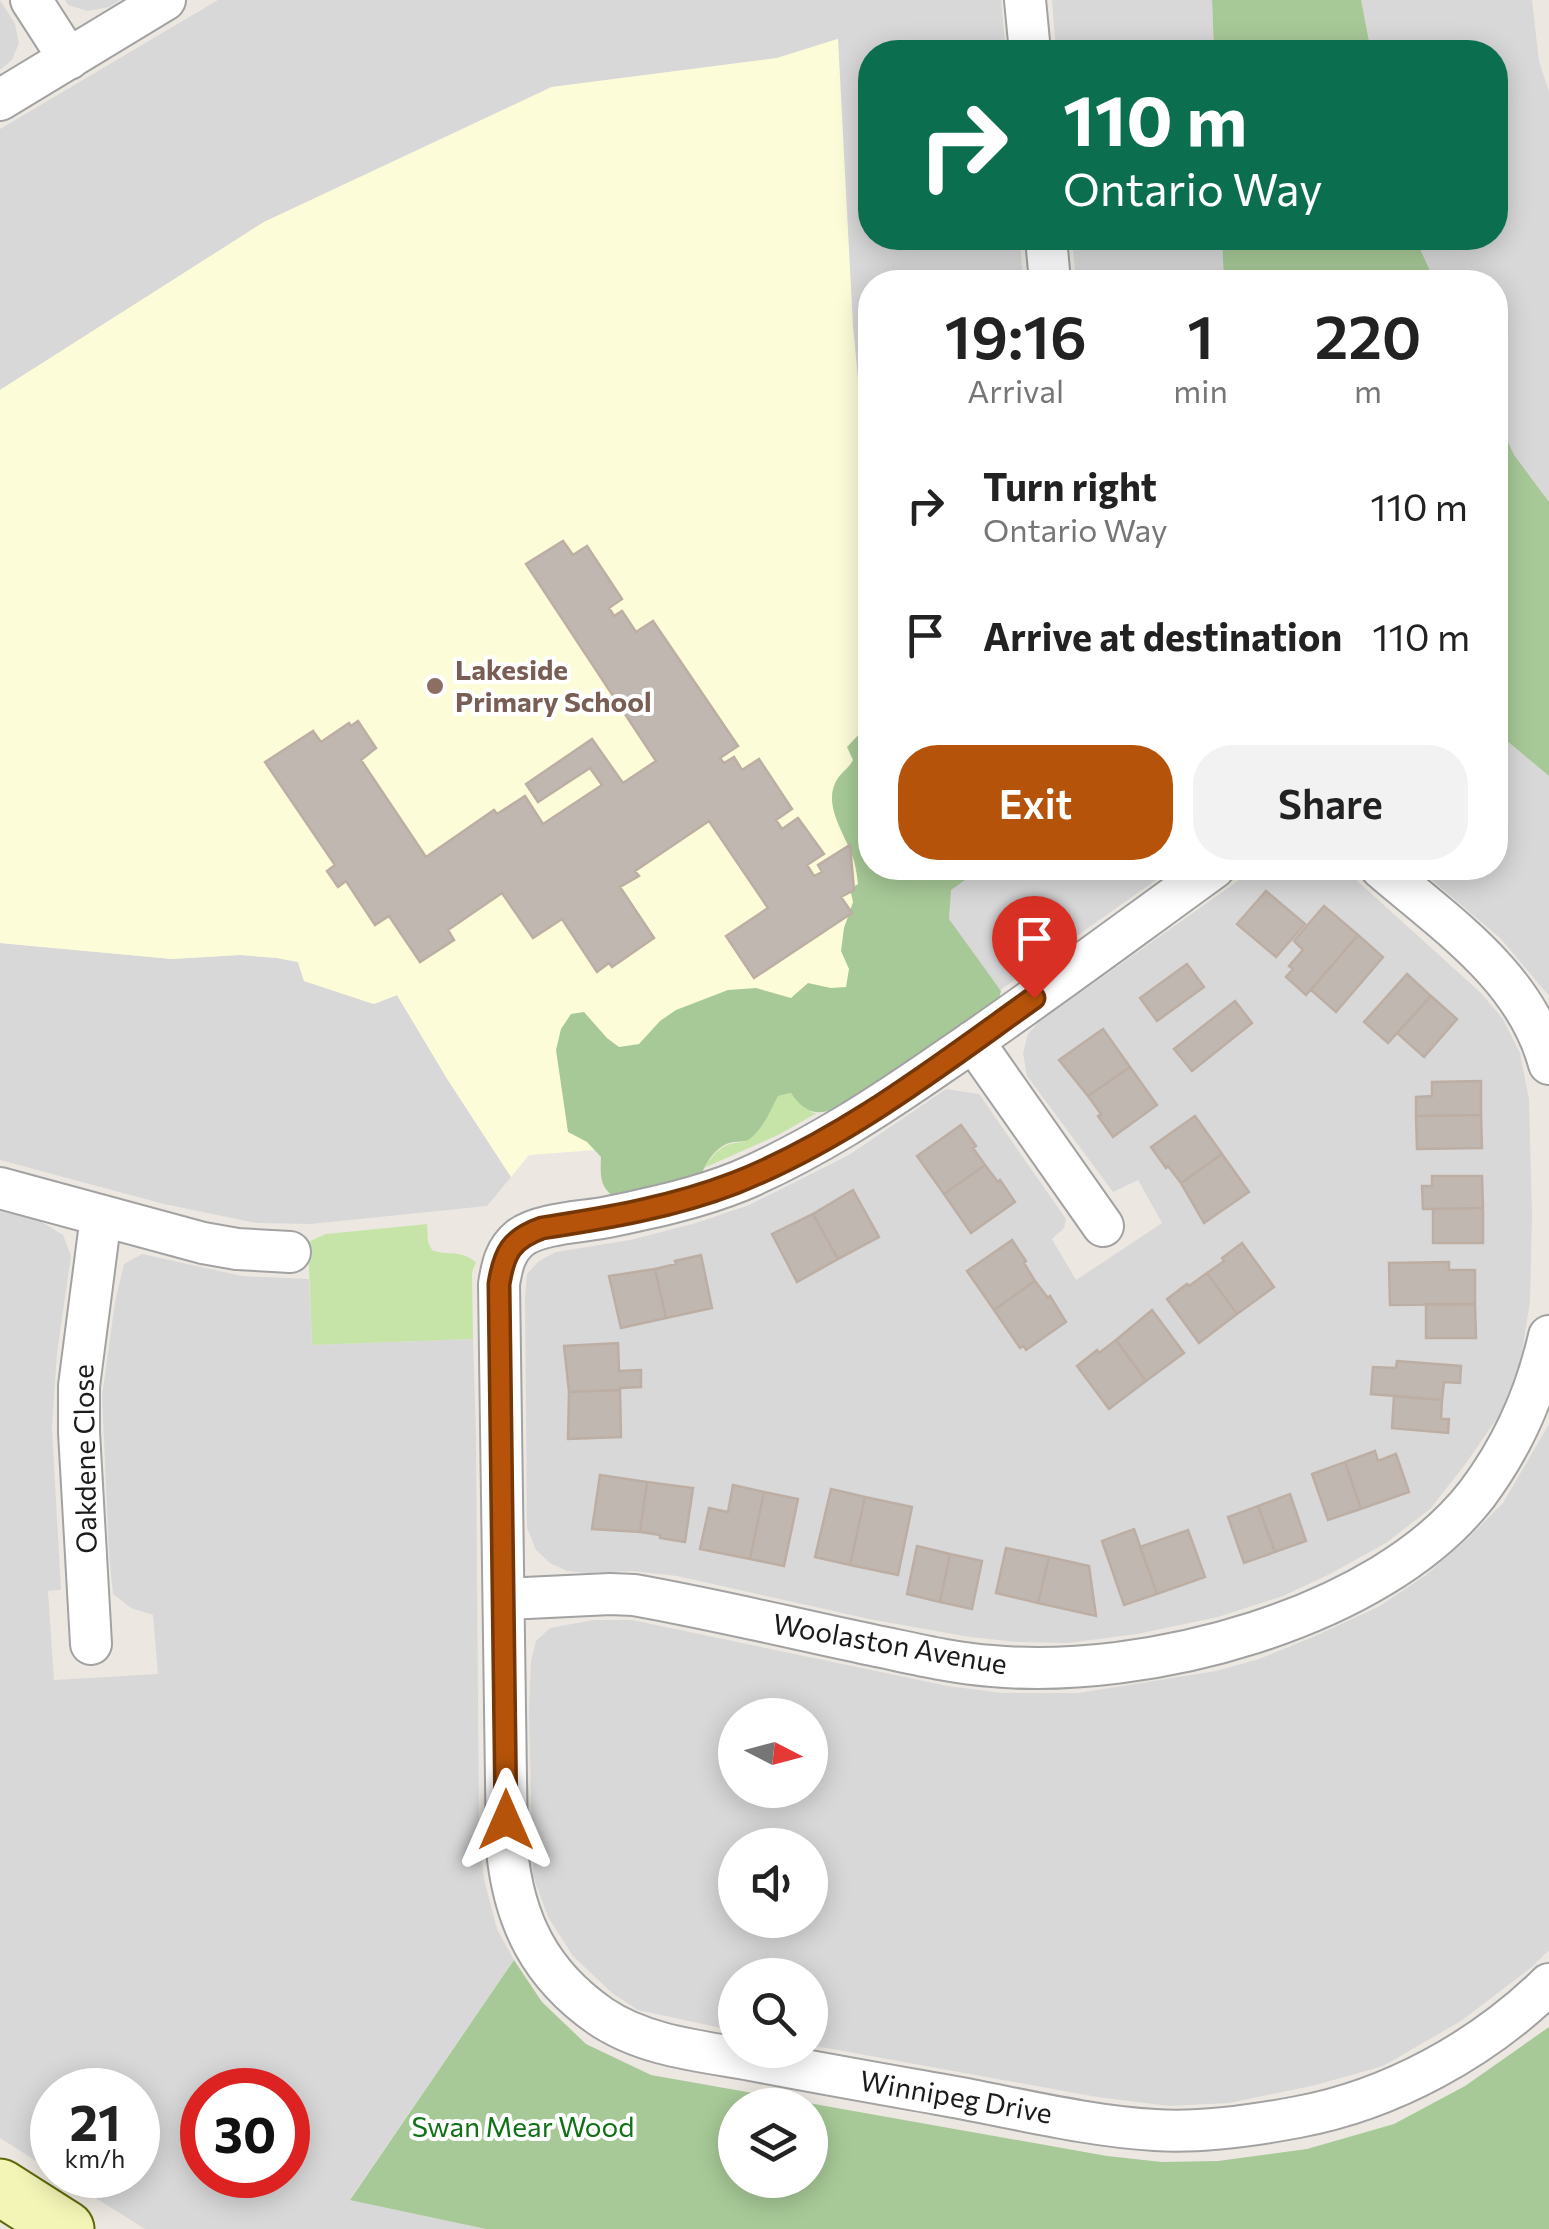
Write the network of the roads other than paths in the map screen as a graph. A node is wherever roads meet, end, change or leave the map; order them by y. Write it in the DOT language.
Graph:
graph roads {
  1 [pos="30,0"];
  2 [pos="166,0"];
  3 [pos="1025,0"];
  4 [pos="1029,40"];
  5 [pos="69,59"];
  6 [pos="0,100"];
  7 [pos="1197,880"];
  8 [pos="1395,880"];
  9 [pos="973,1041"];
  10 [pos="1549,1064"];
  11 [pos="0,1188"];
  12 [pos="101,1216"];
  13 [pos="1103,1226"];
  14 [pos="290,1252"];
  15 [pos="1549,1336"];
  16 [pos="505,1599"];
  17 [pos="91,1644"];
  18 [pos="1549,1984"];
  19 [pos="0,2187"];
  20 [pos="66,2229"];
  1 -- 5 [label="street"];
  2 -- 5 [label="street"];
  3 -- 4 [label="street"];
  5 -- 6 [label="street"];
  7 -- 9 [label="street"];
  8 -- 10 [label="street"];
  9 -- 13 [label="street"];
  9 -- 16 [label="street, Winnipeg Drive"];
  11 -- 12 [label="street"];
  12 -- 14 [label="street"];
  12 -- 17 [label="street, Oakdene Close"];
  15 -- 16 [label="street, Woolaston Avenue"];
  16 -- 18 [label="street, Winnipeg Drive"];
  19 -- 20 [label="street"];
}
